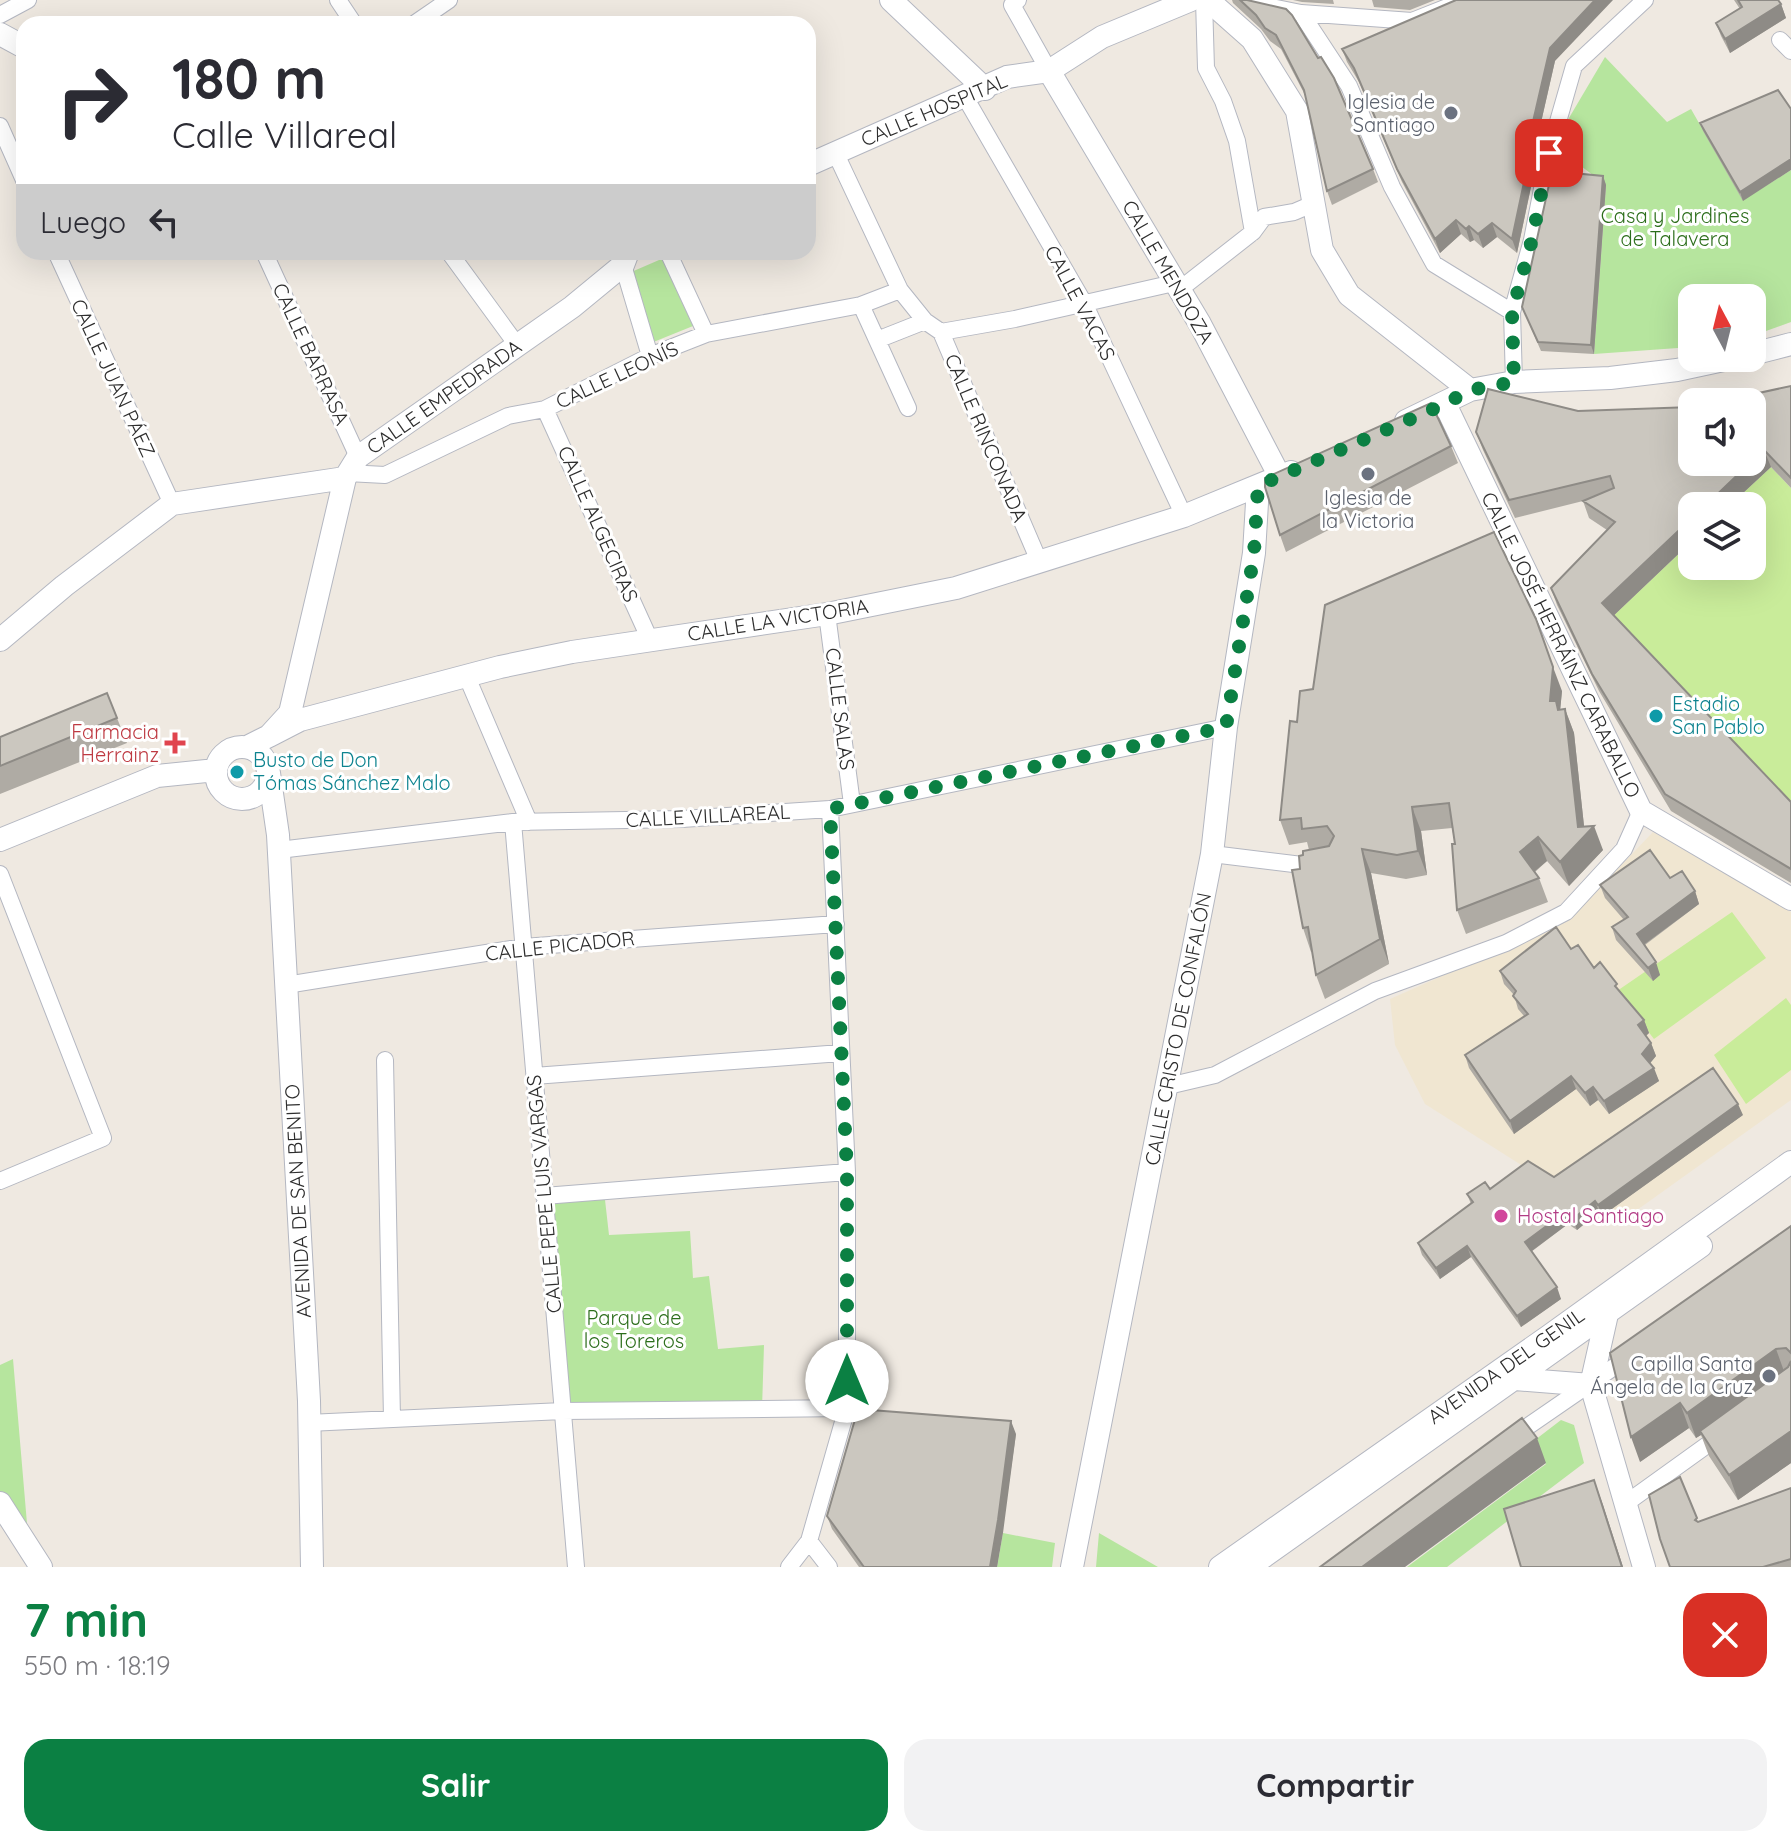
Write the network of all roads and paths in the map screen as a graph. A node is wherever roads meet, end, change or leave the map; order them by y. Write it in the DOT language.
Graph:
graph roads {
  1 [pos="28,0"];
  2 [pos="449,0"];
  3 [pos="891,0"];
  4 [pos="1018,0"];
  5 [pos="1191,0"];
  6 [pos="1206,0"];
  7 [pos="1250,0"];
  8 [pos="1465,0"];
  9 [pos="1645,0"];
  10 [pos="1301,13"];
  11 [pos="0,15"];
  12 [pos="426,16"];
  13 [pos="1049,71"];
  14 [pos="975,93"];
  15 [pos="0,126"];
  16 [pos="835,152"];
  17 [pos="816,161"];
  18 [pos="16,162"];
  19 [pos="1315,203"];
  20 [pos="1253,232"];
  21 [pos="60,260"];
  22 [pos="267,260"];
  23 [pos="455,260"];
  24 [pos="625,260"];
  25 [pos="626,260"];
  26 [pos="672,260"];
  27 [pos="1177,286"];
  28 [pos="900,290"];
  29 [pos="1084,303"];
  30 [pos="861,305"];
  31 [pos="1512,312"];
  32 [pos="925,321"];
  33 [pos="941,332"];
  34 [pos="706,334"];
  35 [pos="877,340"];
  36 [pos="1791,344"];
  37 [pos="517,345"];
  38 [pos="1766,350"];
  39 [pos="650,356"];
  40 [pos="1678,370"];
  41 [pos="1514,382"];
  42 [pos="1470,390"];
  43 [pos="1445,404"];
  44 [pos="908,408"];
  45 [pos="545,409"];
  46 [pos="1390,428"];
  47 [pos="1307,465"];
  48 [pos="350,469"];
  49 [pos="1280,477"];
  50 [pos="1258,486"];
  51 [pos="172,504"];
  52 [pos="1184,516"];
  53 [pos="1039,561"];
  54 [pos="827,614"];
  55 [pos="0,640"];
  56 [pos="650,640"];
  57 [pos="467,677"];
  58 [pos="1226,727"];
  59 [pos="269,736"];
  60 [pos="247,747"];
  61 [pos="216,770"];
  62 [pos="269,773"];
  63 [pos="247,799"];
  64 [pos="852,804"];
  65 [pos="830,809"];
  66 [pos="1641,811"];
  67 [pos="521,822"];
  68 [pos="0,840"];
  69 [pos="278,842"];
  70 [pos="1212,854"];
  71 [pos="1332,861"];
  72 [pos="0,874"];
  73 [pos="1791,899"];
  74 [pos="836,924"];
  75 [pos="523,947"];
  76 [pos="286,985"];
  77 [pos="841,1053"];
  78 [pos="385,1060"];
  79 [pos="534,1076"];
  80 [pos="1168,1086"];
  81 [pos="1791,1162"];
  82 [pos="847,1172"];
  83 [pos="0,1181"];
  84 [pos="1791,1181"];
  85 [pos="544,1196"];
  86 [pos="1607,1314"];
  87 [pos="1640,1349"];
  88 [pos="1515,1379"];
  89 [pos="1591,1385"];
  90 [pos="847,1408"];
  91 [pos="563,1411"];
  92 [pos="392,1419"];
  93 [pos="1740,1421"];
  94 [pos="308,1423"];
  95 [pos="1499,1447"];
  96 [pos="0,1503"];
  97 [pos="1625,1504"];
  98 [pos="809,1541"];
  99 [pos="41,1567"];
  100 [pos="312,1567"];
  101 [pos="576,1567"];
  102 [pos="789,1567"];
  103 [pos="829,1567"];
  104 [pos="1073,1567"];
  105 [pos="1220,1567"];
  106 [pos="1249,1567"];
  107 [pos="1644,1567"];
  1 -- 11 [label="street"];
  2 -- 12 [label="street"];
  3 -- 14 [label="street"];
  4 -- 13 [label="street"];
  5 -- 13 [label="street, CALLE HOSPITAL"];
  6 -- 19 [label="street"];
  6 -- 20 [label="street"];
  7 -- 10 [label="street"];
  8 -- 10 [label="street"];
  9 -- 31 [label="street"];
  10 -- 31 [label="street"];
  13 -- 14 [label="street, CALLE HOSPITAL"];
  13 -- 27 [label="street, CALLE MENDOZA"];
  14 -- 16 [label="street, CALLE HOSPITAL"];
  14 -- 29 [label="street, CALLE VACAS"];
  15 -- 18 [label="street"];
  16 -- 17 [label="street, CALLE HOSPITAL"];
  16 -- 28 [label="street, CALLE RINCONADA"];
  19 -- 20 [label="street"];
  19 -- 42 [label="street"];
  20 -- 27 [label="street"];
  21 -- 51 [label="street, CALLE JUAN PÁEZ"];
  22 -- 48 [label="street, CALLE BARRASA"];
  23 -- 37 [label="street"];
  24 -- 37 [label="street, CALLE EMPEDRADA"];
  25 -- 39 [label="street"];
  26 -- 34 [label="street"];
  27 -- 29 [label="street"];
  27 -- 49 [label="street, CALLE MENDOZA"];
  28 -- 30 [label="street, CALLE LEONÍS"];
  28 -- 32 [label="street, CALLE RINCONADA"];
  29 -- 33 [label="street"];
  29 -- 52 [label="street, CALLE VACAS"];
  30 -- 34 [label="street, CALLE LEONÍS"];
  30 -- 35 [label="street"];
  31 -- 41 [label="street"];
  32 -- 33 [label="street, CALLE RINCONADA"];
  32 -- 35 [label="street"];
  33 -- 53 [label="street, CALLE RINCONADA"];
  34 -- 39 [label="street, CALLE LEONÍS"];
  35 -- 44 [label="street"];
  36 -- 38 [label="street"];
  37 -- 48 [label="street, CALLE EMPEDRADA"];
  39 -- 45 [label="street, CALLE LEONÍS"];
  40 -- 41 [label="street"];
  41 -- 42 [label="street"];
  42 -- 43 [label="street"];
  43 -- 46 [label="street"];
  43 -- 66 [label="street, CALLE JOSÉ HERRÁINZ CARABALLO"];
  45 -- 48 [label="street, CALLE LEONÍS"];
  45 -- 56 [label="street, CALLE ALGECIRAS"];
  47 -- 49 [label="street, CALLE LA VICTORIA"];
  48 -- 51 [label="street, CALLE EMPEDRADA"];
  48 -- 59 [label="street"];
  49 -- 50 [label="street, CALLE LA VICTORIA"];
  50 -- 52 [label="street, CALLE LA VICTORIA"];
  50 -- 58 [label="street, CALLE CRISTO DE CONFALÓN"];
  51 -- 55 [label="street, CALLE EMPEDRADA"];
  52 -- 53 [label="street, CALLE LA VICTORIA"];
  53 -- 54 [label="street, CALLE LA VICTORIA"];
  54 -- 56 [label="street, CALLE LA VICTORIA"];
  54 -- 64 [label="street, CALLE SALAS"];
  56 -- 57 [label="street, CALLE LA VICTORIA"];
  57 -- 59 [label="street, CALLE LA VICTORIA"];
  57 -- 67 [label="street, CALLE PEPE LUIS VARGAS"];
  58 -- 64 [label="street, CALLE VILLAREAL"];
  58 -- 70 [label="street, CALLE CRISTO DE CONFALÓN"];
  59 -- 60 [label="street, CALLE LA VICTORIA"];
  60 -- 61 [label="street"];
  60 -- 62 [label="street"];
  61 -- 63 [label="street"];
  61 -- 68 [label="street"];
  62 -- 63 [label="street"];
  62 -- 69 [label="street, AVENIDA DE SAN BENITO"];
  63 -- 69 [label="street"];
  64 -- 65 [label="street, CALLE VILLAREAL"];
  65 -- 67 [label="street, CALLE VILLAREAL"];
  65 -- 74 [label="street"];
  66 -- 73 [label="street"];
  66 -- 80 [label="street, CALLE JOSÉ HERRÁINZ CARABALLO"];
  67 -- 69 [label="street, CALLE VILLAREAL"];
  67 -- 75 [label="street, CALLE PEPE LUIS VARGAS"];
  69 -- 76 [label="street, AVENIDA DE SAN BENITO"];
  70 -- 71 [label="street"];
  70 -- 80 [label="street, CALLE CRISTO DE CONFALÓN"];
  72 -- 83 [label="street"];
  74 -- 75 [label="street, CALLE PICADOR"];
  74 -- 77 [label="street"];
  75 -- 76 [label="street, CALLE PICADOR"];
  75 -- 79 [label="street, CALLE PEPE LUIS VARGAS"];
  76 -- 94 [label="street, AVENIDA DE SAN BENITO"];
  77 -- 79 [label="street"];
  77 -- 82 [label="street"];
  78 -- 92 [label="street"];
  79 -- 85 [label="street, CALLE PEPE LUIS VARGAS"];
  80 -- 104 [label="street, CALLE CRISTO DE CONFALÓN"];
  81 -- 105 [label="street, AVENIDA DEL GENIL"];
  82 -- 85 [label="street"];
  82 -- 90 [label="street"];
  84 -- 86 [label="street, AVENIDA DEL GENIL"];
  85 -- 91 [label="street, CALLE PEPE LUIS VARGAS"];
  86 -- 88 [label="street, AVENIDA DEL GENIL"];
  86 -- 89 [label="street"];
  87 -- 89 [label="street"];
  88 -- 89 [label="street"];
  88 -- 106 [label="street, AVENIDA DEL GENIL"];
  89 -- 95 [label="street"];
  89 -- 97 [label="street"];
  90 -- 91 [label="street"];
  90 -- 98 [label="street"];
  91 -- 92 [label="street"];
  91 -- 101 [label="street, CALLE PEPE LUIS VARGAS"];
  92 -- 94 [label="street"];
  93 -- 97 [label="street"];
  94 -- 100 [label="street, AVENIDA DE SAN BENITO"];
  96 -- 99 [label="street"];
  97 -- 107 [label="street"];
  98 -- 102 [label="street"];
  98 -- 103 [label="street"];
}
